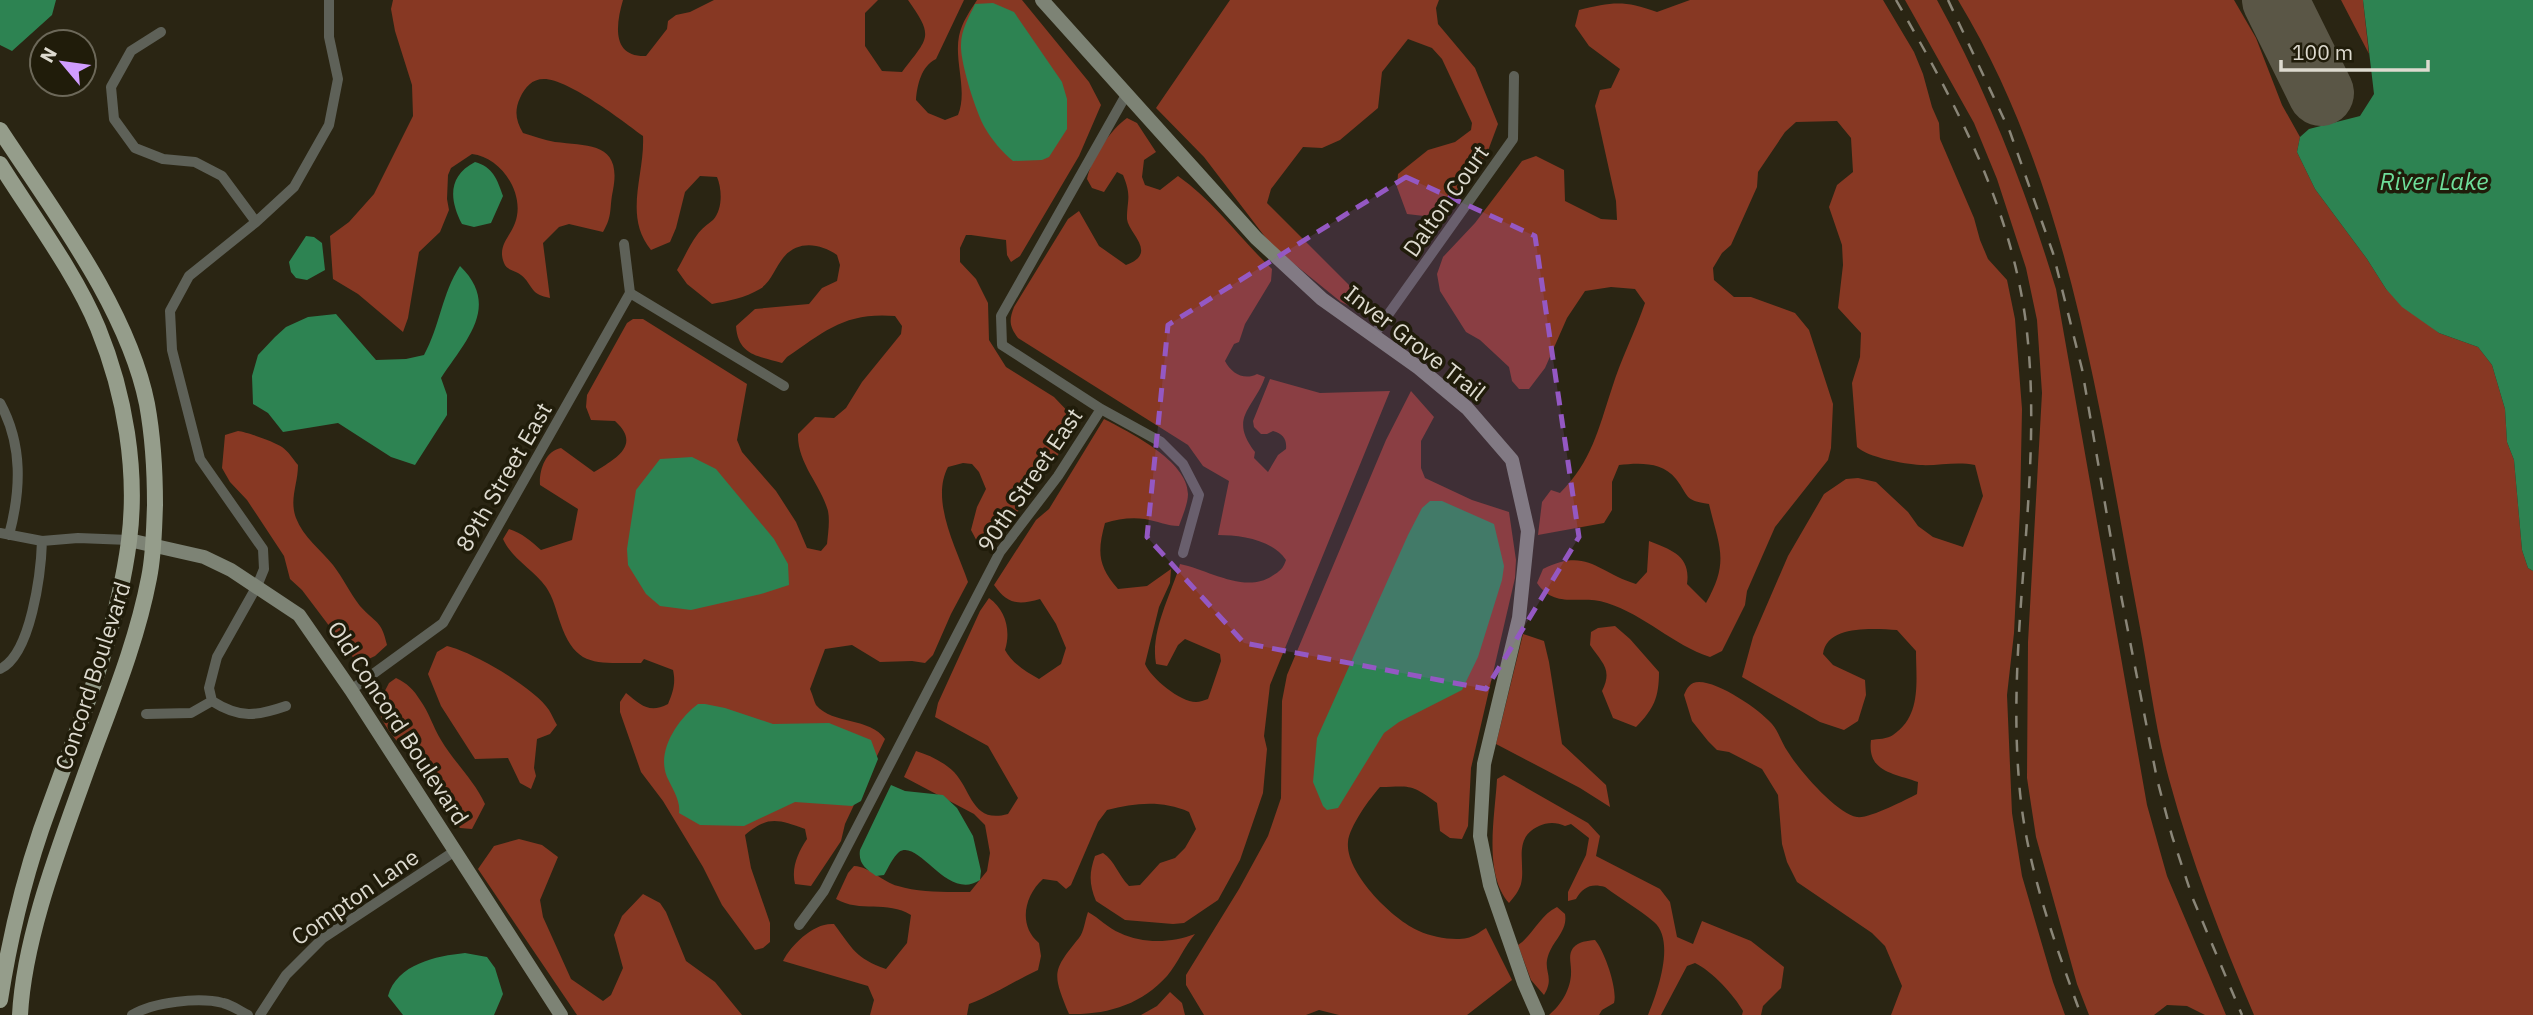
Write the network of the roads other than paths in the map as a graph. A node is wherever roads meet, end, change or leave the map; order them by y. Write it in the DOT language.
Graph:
graph roads {
  1 [pos="329,0"];
  2 [pos="1042,0"];
  3 [pos="161,32"];
  4 [pos="1514,76"];
  5 [pos="1126,95"];
  6 [pos="0,130"];
  7 [pos="0,164"];
  8 [pos="256,222"];
  9 [pos="624,244"];
  10 [pos="630,293"];
  11 [pos="1373,336"];
  12 [pos="785,386"];
  13 [pos="0,403"];
  14 [pos="1101,409"];
  15 [pos="5,534"];
  16 [pos="129,540"];
  17 [pos="42,541"];
  18 [pos="153,546"];
  19 [pos="1184,553"];
  20 [pos="257,586"];
  21 [pos="0,668"];
  22 [pos="351,690"];
  23 [pos="212,701"];
  24 [pos="286,706"];
  25 [pos="146,713"];
  26 [pos="455,851"];
  27 [pos="799,925"];
  28 [pos="0,1000"];
  29 [pos="20,1015"];
  30 [pos="132,1015"];
  31 [pos="248,1015"];
  32 [pos="260,1015"];
  33 [pos="561,1015"];
  34 [pos="1538,1015"];
  1 -- 8 [label="street"];
  2 -- 5 [label="street, Inver Grove Trail"];
  3 -- 8 [label="street"];
  4 -- 11 [label="street, Dalton Court"];
  5 -- 11 [label="street, Inver Grove Trail"];
  5 -- 14 [label="street, 90th Street East"];
  6 -- 18 [label="main road, Concord Boulevard"];
  7 -- 16 [label="main road, Concord Boulevard"];
  8 -- 20 [label="street"];
  9 -- 10 [label="street"];
  10 -- 12 [label="street"];
  10 -- 22 [label="street, 89th Street East"];
  11 -- 34 [label="street, Inver Grove Trail"];
  13 -- 15 [label="street"];
  14 -- 19 [label="street"];
  14 -- 27 [label="street, 90th Street East"];
  15 -- 17 [label="street"];
  16 -- 17 [label="street"];
  16 -- 18 [label="street, Old Concord Boulevard"];
  16 -- 28 [label="main road, Concord Boulevard"];
  17 -- 21 [label="street"];
  18 -- 20 [label="street, Old Concord Boulevard"];
  18 -- 29 [label="main road, Concord Boulevard"];
  20 -- 22 [label="street, Old Concord Boulevard"];
  20 -- 23 [label="street"];
  22 -- 26 [label="street, Old Concord Boulevard"];
  23 -- 24 [label="street"];
  23 -- 25 [label="street"];
  26 -- 32 [label="street, Compton Lane"];
  26 -- 33 [label="street, Old Concord Boulevard"];
  30 -- 31 [label="street"];
}
